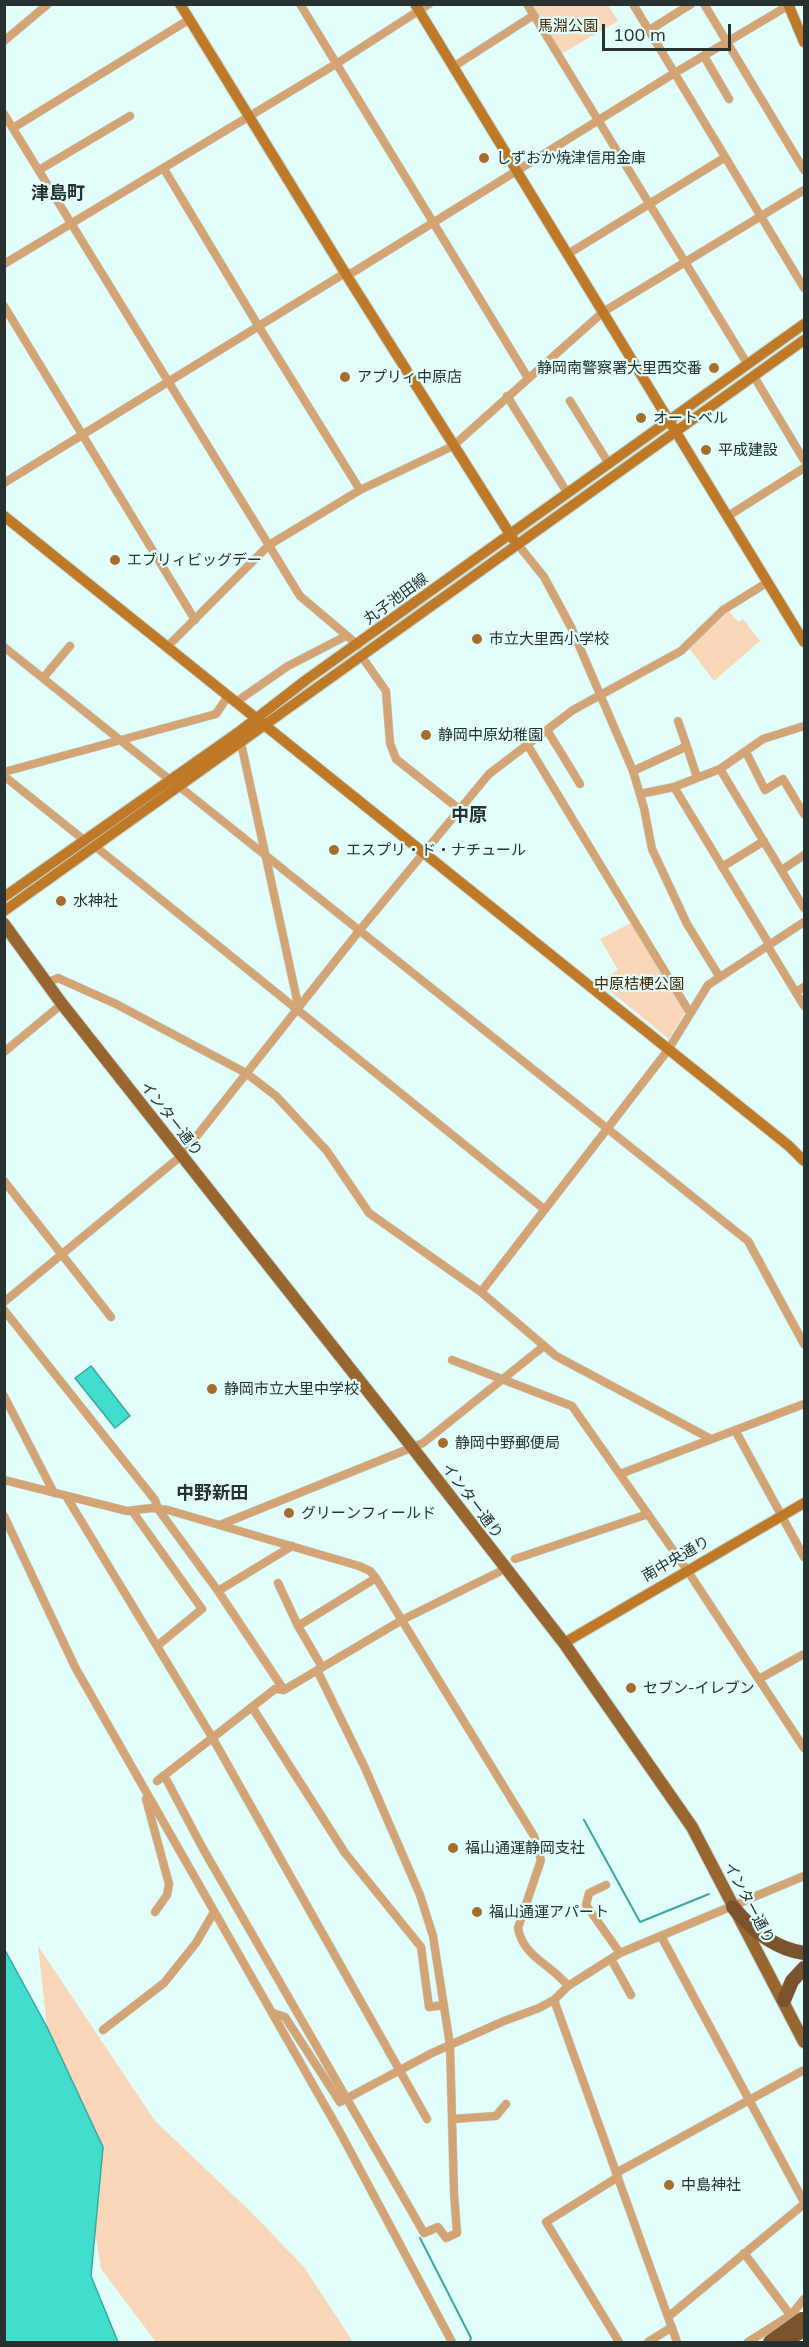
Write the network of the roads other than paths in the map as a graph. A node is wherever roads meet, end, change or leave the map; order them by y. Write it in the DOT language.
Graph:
graph roads {
  1 [pos="48,4"];
  2 [pos="180,4"];
  3 [pos="300,4"];
  4 [pos="527,4"];
  5 [pos="633,4"];
  6 [pos="691,4"];
  7 [pos="704,4"];
  8 [pos="789,5"];
  9 [pos="421,7"];
  10 [pos="534,15"];
  11 [pos="190,20"];
  12 [pos="648,30"];
  13 [pos="4,41"];
  14 [pos="727,42"];
  15 [pos="804,42"];
  16 [pos="704,56"];
  17 [pos="336,64"];
  18 [pos="453,67"];
  19 [pos="673,74"];
  20 [pos="729,99"];
  21 [pos="4,114"];
  22 [pos="130,116"];
  23 [pos="250,116"];
  24 [pos="599,122"];
  25 [pos="13,128"];
  26 [pos="724,158"];
  27 [pos="164,169"];
  28 [pos="804,170"];
  29 [pos="39,171"];
  30 [pos="517,171"];
  31 [pos="804,190"];
  32 [pos="650,206"];
  33 [pos="760,217"];
  34 [pos="72,223"];
  35 [pos="433,223"];
  36 [pos="568,254"];
  37 [pos="685,263"];
  38 [pos="4,264"];
  39 [pos="346,275"];
  40 [pos="804,288"];
  41 [pos="4,306"];
  42 [pos="603,312"];
  43 [pos="804,324"];
  44 [pos="259,327"];
  45 [pos="804,340"];
  46 [pos="751,370"];
  47 [pos="528,378"];
  48 [pos="170,383"];
  49 [pos="507,396"];
  50 [pos="570,401"];
  51 [pos="673,425"];
  52 [pos="82,436"];
  53 [pos="453,446"];
  54 [pos="804,460"];
  55 [pos="609,464"];
  56 [pos="804,468"];
  57 [pos="4,483"];
  58 [pos="360,490"];
  59 [pos="568,494"];
  60 [pos="4,516"];
  61 [pos="728,516"];
  62 [pos="514,540"];
  63 [pos="269,544"];
  64 [pos="768,582"];
  65 [pos="195,620"];
  66 [pos="346,636"];
  67 [pos="804,642"];
  68 [pos="357,645"];
  69 [pos="70,646"];
  70 [pos="4,647"];
  71 [pos="167,647"];
  72 [pos="362,657"];
  73 [pos="43,678"];
  74 [pos="601,694"];
  75 [pos="232,699"];
  76 [pos="256,719"];
  77 [pos="678,721"];
  78 [pos="265,726"];
  79 [pos="804,726"];
  80 [pos="547,730"];
  81 [pos="122,740"];
  82 [pos="241,743"];
  83 [pos="527,744"];
  84 [pos="686,744"];
  85 [pos="746,752"];
  86 [pos="720,769"];
  87 [pos="633,771"];
  88 [pos="4,772"];
  89 [pos="4,776"];
  90 [pos="697,777"];
  91 [pos="170,780"];
  92 [pos="580,784"];
  93 [pos="674,787"];
  94 [pos="180,788"];
  95 [pos="640,794"];
  96 [pos="459,809"];
  97 [pos="804,814"];
  98 [pos="84,840"];
  99 [pos="764,841"];
  100 [pos="96,847"];
  101 [pos="424,852"];
  102 [pos="804,855"];
  103 [pos="266,856"];
  104 [pos="722,867"];
  105 [pos="782,870"];
  106 [pos="4,897"];
  107 [pos="804,908"];
  108 [pos="4,911"];
  109 [pos="804,922"];
  110 [pos="4,924"];
  111 [pos="359,931"];
  112 [pos="768,945"];
  113 [pos="719,976"];
  114 [pos="47,983"];
  115 [pos="804,987"];
  116 [pos="796,992"];
  117 [pos="62,1004"];
  118 [pos="804,1006"];
  119 [pos="299,1009"];
  120 [pos="690,1013"];
  121 [pos="668,1050"];
  122 [pos="4,1052"];
  123 [pos="246,1073"];
  124 [pos="606,1129"];
  125 [pos="181,1156"];
  126 [pos="804,1161"];
  127 [pos="4,1181"];
  128 [pos="544,1209"];
  129 [pos="62,1255"];
  130 [pos="481,1292"];
  131 [pos="4,1302"];
  132 [pos="4,1310"];
  133 [pos="111,1317"];
  134 [pos="804,1344"];
  135 [pos="544,1346"];
  136 [pos="452,1360"];
  137 [pos="500,1380"];
  138 [pos="4,1396"];
  139 [pos="804,1404"];
  140 [pos="735,1430"];
  141 [pos="711,1439"];
  142 [pos="412,1447"];
  143 [pos="620,1474"];
  144 [pos="4,1480"];
  145 [pos="54,1493"];
  146 [pos="66,1496"];
  147 [pos="804,1503"];
  148 [pos="158,1509"];
  149 [pos="133,1512"];
  150 [pos="648,1514"];
  151 [pos="4,1516"];
  152 [pos="782,1516"];
  153 [pos="220,1525"];
  154 [pos="292,1546"];
  155 [pos="804,1557"];
  156 [pos="515,1559"];
  157 [pos="505,1569"];
  158 [pos="687,1570"];
  159 [pos="376,1578"];
  160 [pos="278,1583"];
  161 [pos="218,1591"];
  162 [pos="402,1620"];
  163 [pos="298,1626"];
  164 [pos="564,1643"];
  165 [pos="157,1646"];
  166 [pos="804,1654"];
  167 [pos="320,1669"];
  168 [pos="759,1679"];
  169 [pos="284,1690"];
  170 [pos="252,1707"];
  171 [pos="212,1737"];
  172 [pos="804,1748"];
  173 [pos="164,1775"];
  174 [pos="157,1781"];
  175 [pos="146,1791"];
  176 [pos="804,1876"];
  177 [pos="606,1886"];
  178 [pos="734,1906"];
  179 [pos="155,1912"];
  180 [pos="214,1912"];
  181 [pos="222,1926"];
  182 [pos="202,1932"];
  183 [pos="661,1936"];
  184 [pos="620,1953"];
  185 [pos="804,1953"];
  186 [pos="611,1959"];
  187 [pos="804,1968"];
  188 [pos="568,1986"];
  189 [pos="631,1995"];
  190 [pos="554,2000"];
  191 [pos="784,2000"];
  192 [pos="444,2005"];
  193 [pos="273,2013"];
  194 [pos="103,2030"];
  195 [pos="804,2042"];
  196 [pos="450,2045"];
  197 [pos="401,2070"];
  198 [pos="804,2070"];
  199 [pos="347,2100"];
  200 [pos="749,2100"];
  201 [pos="506,2104"];
  202 [pos="427,2119"];
  203 [pos="453,2119"];
  204 [pos="617,2175"];
  205 [pos="804,2203"];
  206 [pos="744,2253"];
  207 [pos="804,2299"];
  208 [pos="668,2317"];
  209 [pos="801,2320"];
  210 [pos="672,2328"];
  211 [pos="804,2336"];
  212 [pos="452,2343"];
  213 [pos="619,2343"];
  214 [pos="648,2343"];
  215 [pos="677,2343"];
  216 [pos="748,2343"];
  217 [pos="770,2343"];
  218 [pos="783,2343"];
  1 -- 13 [label="street"];
  2 -- 11 [label="street"];
  3 -- 17 [label="street"];
  4 -- 10 [label="street"];
  5 -- 12 [label="street"];
  6 -- 12 [label="street"];
  7 -- 14 [label="street"];
  8 -- 14 [label="street"];
  8 -- 15 [label="street"];
  9 -- 17 [label="street"];
  9 -- 18 [label="street"];
  10 -- 18 [label="street"];
  10 -- 24 [label="street"];
  11 -- 23 [label="street"];
  11 -- 25 [label="street"];
  12 -- 19 [label="street"];
  14 -- 16 [label="street"];
  14 -- 28 [label="street"];
  16 -- 19 [label="street"];
  16 -- 20 [label="street"];
  17 -- 23 [label="street"];
  17 -- 35 [label="street"];
  18 -- 30 [label="street"];
  19 -- 24 [label="street"];
  19 -- 26 [label="street"];
  21 -- 25 [label="street"];
  22 -- 29 [label="street"];
  23 -- 27 [label="street"];
  23 -- 39 [label="street"];
  24 -- 30 [label="street"];
  24 -- 32 [label="street"];
  25 -- 29 [label="street"];
  26 -- 32 [label="street"];
  26 -- 33 [label="street"];
  27 -- 34 [label="street"];
  27 -- 44 [label="street"];
  29 -- 34 [label="street"];
  30 -- 35 [label="street"];
  30 -- 36 [label="street"];
  31 -- 33 [label="street"];
  32 -- 36 [label="street"];
  32 -- 37 [label="street"];
  33 -- 37 [label="street"];
  33 -- 40 [label="street"];
  34 -- 38 [label="street"];
  34 -- 48 [label="street"];
  35 -- 39 [label="street"];
  35 -- 47 [label="street"];
  36 -- 42 [label="street"];
  37 -- 42 [label="street"];
  37 -- 46 [label="street"];
  39 -- 44 [label="street"];
  39 -- 53 [label="street"];
  41 -- 52 [label="street"];
  42 -- 47 [label="street"];
  42 -- 51 [label="street"];
  43 -- 46 [label="street, 丸子池田線"];
  44 -- 48 [label="street"];
  44 -- 58 [label="street"];
  45 -- 46 [label="street, 丸子池田線"];
  46 -- 51 [label="street, 丸子池田線"];
  46 -- 54 [label="street"];
  47 -- 49 [label="street"];
  48 -- 52 [label="street"];
  48 -- 63 [label="street"];
  49 -- 53 [label="street"];
  49 -- 59 [label="street"];
  50 -- 55 [label="street"];
  51 -- 55 [label="street, 丸子池田線"];
  51 -- 61 [label="street"];
  51 -- 62 [label="street, 丸子池田線"];
  52 -- 57 [label="street"];
  52 -- 65 [label="street"];
  53 -- 58 [label="street"];
  53 -- 62 [label="street"];
  55 -- 59 [label="street, 丸子池田線"];
  56 -- 61 [label="street"];
  58 -- 63 [label="street"];
  59 -- 62 [label="street, 丸子池田線"];
  60 -- 71 [label="street"];
  61 -- 64 [label="street"];
  62 -- 68 [label="street, 丸子池田線"];
  62 -- 72 [label="street, 丸子池田線"];
  62 -- 74 [label="street"];
  63 -- 65 [label="street"];
  63 -- 66 [label="street"];
  64 -- 67 [label="street"];
  64 -- 74 [label="street"];
  65 -- 71 [label="street"];
  66 -- 68 [label="street"];
  66 -- 75 [label="street"];
  68 -- 76 [label="street, 丸子池田線"];
  69 -- 73 [label="street"];
  70 -- 73 [label="street"];
  71 -- 75 [label="street"];
  72 -- 78 [label="street, 丸子池田線"];
  72 -- 96 [label="street"];
  73 -- 81 [label="street"];
  74 -- 80 [label="street"];
  74 -- 87 [label="street"];
  75 -- 76 [label="street"];
  75 -- 81 [label="street"];
  76 -- 78 [label="street"];
  76 -- 91 [label="street, 丸子池田線"];
  77 -- 84 [label="street"];
  78 -- 82 [label="street, 丸子池田線"];
  78 -- 101 [label="street"];
  79 -- 85 [label="street"];
  80 -- 83 [label="street"];
  80 -- 92 [label="street"];
  81 -- 88 [label="street"];
  81 -- 91 [label="street"];
  82 -- 94 [label="street, 丸子池田線"];
  82 -- 103 [label="street"];
  83 -- 96 [label="street"];
  83 -- 120 [label="street"];
  84 -- 87 [label="street"];
  84 -- 90 [label="street"];
  85 -- 86 [label="street"];
  85 -- 97 [label="street"];
  86 -- 90 [label="street"];
  86 -- 99 [label="street"];
  87 -- 95 [label="street"];
  89 -- 98 [label="street"];
  90 -- 93 [label="street"];
  91 -- 98 [label="street, 丸子池田線"];
  93 -- 95 [label="street"];
  93 -- 104 [label="street"];
  94 -- 100 [label="street, 丸子池田線"];
  94 -- 103 [label="street"];
  95 -- 113 [label="street"];
  96 -- 101 [label="street"];
  98 -- 106 [label="street, 丸子池田線"];
  99 -- 104 [label="street"];
  99 -- 105 [label="street"];
  100 -- 108 [label="street, 丸子池田線"];
  100 -- 119 [label="street"];
  101 -- 111 [label="street"];
  101 -- 121 [label="street"];
  102 -- 105 [label="street"];
  103 -- 111 [label="street"];
  103 -- 119 [label="street"];
  104 -- 112 [label="street"];
  105 -- 107 [label="street"];
  109 -- 112 [label="street"];
  110 -- 114 [label="main road, インター通り"];
  111 -- 119 [label="street"];
  111 -- 124 [label="street"];
  112 -- 113 [label="street"];
  112 -- 116 [label="street"];
  113 -- 120 [label="street"];
  114 -- 117 [label="main road, インター通り"];
  114 -- 123 [label="street"];
  115 -- 116 [label="street"];
  116 -- 118 [label="street"];
  117 -- 122 [label="street"];
  117 -- 125 [label="main road, インター通り"];
  119 -- 123 [label="street"];
  119 -- 128 [label="street"];
  120 -- 121 [label="street"];
  121 -- 124 [label="street"];
  121 -- 126 [label="street"];
  123 -- 125 [label="street"];
  123 -- 130 [label="street"];
  124 -- 128 [label="street"];
  124 -- 134 [label="street"];
  125 -- 129 [label="street"];
  125 -- 142 [label="main road, インター通り"];
  127 -- 129 [label="street"];
  128 -- 130 [label="street"];
  129 -- 131 [label="street"];
  129 -- 133 [label="street"];
  130 -- 135 [label="street"];
  132 -- 148 [label="street"];
  135 -- 137 [label="street"];
  135 -- 141 [label="street"];
  136 -- 137 [label="street"];
  137 -- 142 [label="street"];
  137 -- 143 [label="street"];
  138 -- 145 [label="street"];
  139 -- 140 [label="street"];
  140 -- 141 [label="street"];
  140 -- 152 [label="street"];
  141 -- 143 [label="street"];
  142 -- 153 [label="street"];
  142 -- 157 [label="main road, インター通り"];
  143 -- 150 [label="street"];
  144 -- 145 [label="street"];
  145 -- 146 [label="street"];
  146 -- 149 [label="street"];
  146 -- 165 [label="street"];
  147 -- 152 [label="street, 南中央通り"];
  148 -- 149 [label="street"];
  148 -- 153 [label="street"];
  148 -- 161 [label="street"];
  149 -- 165 [label="street"];
  150 -- 156 [label="street"];
  150 -- 158 [label="street"];
  151 -- 175 [label="street"];
  152 -- 155 [label="street"];
  152 -- 158 [label="street, 南中央通り"];
  153 -- 154 [label="street"];
  154 -- 159 [label="street"];
  154 -- 161 [label="street"];
  157 -- 162 [label="street"];
  157 -- 164 [label="main road, インター通り"];
  158 -- 164 [label="street, 南中央通り"];
  158 -- 168 [label="street"];
  159 -- 162 [label="street"];
  159 -- 163 [label="street"];
  160 -- 163 [label="street"];
  161 -- 169 [label="street"];
  162 -- 167 [label="street"];
  162 -- 188 [label="street"];
  163 -- 167 [label="street"];
  164 -- 178 [label="main road, インター通り"];
  165 -- 171 [label="street"];
  166 -- 168 [label="street"];
  167 -- 169 [label="street"];
  167 -- 192 [label="street"];
  168 -- 172 [label="street"];
  169 -- 170 [label="street"];
  170 -- 171 [label="street"];
  170 -- 192 [label="street"];
  171 -- 173 [label="street"];
  171 -- 197 [label="street"];
  173 -- 174 [label="street"];
  173 -- 199 [label="street"];
  175 -- 179 [label="street"];
  175 -- 180 [label="street"];
  176 -- 178 [label="street"];
  177 -- 184 [label="street"];
  178 -- 183 [label="street"];
  178 -- 185 [label="highway"];
  178 -- 191 [label="main road, インター通り"];
  180 -- 181 [label="street"];
  180 -- 182 [label="street"];
  181 -- 182 [label="street"];
  181 -- 193 [label="street"];
  182 -- 194 [label="street"];
  183 -- 184 [label="street"];
  183 -- 200 [label="street"];
  184 -- 186 [label="street"];
  186 -- 188 [label="street"];
  186 -- 189 [label="street"];
  187 -- 191 [label="highway"];
  188 -- 190 [label="street"];
  190 -- 196 [label="street"];
  190 -- 204 [label="street"];
  191 -- 195 [label="main road, インター通り"];
  192 -- 196 [label="street"];
  193 -- 199 [label="street"];
  193 -- 212 [label="street"];
  196 -- 197 [label="street"];
  196 -- 203 [label="street"];
  197 -- 199 [label="street"];
  197 -- 202 [label="street"];
  198 -- 200 [label="street"];
  199 -- 203 [label="street"];
  200 -- 204 [label="street"];
  200 -- 205 [label="street"];
  201 -- 203 [label="street"];
  204 -- 208 [label="street"];
  204 -- 213 [label="street"];
  205 -- 206 [label="street"];
  206 -- 208 [label="street"];
  206 -- 209 [label="street"];
  207 -- 209 [label="street"];
  208 -- 210 [label="street"];
  209 -- 211 [label="street"];
  209 -- 216 [label="street"];
  209 -- 217 [label="highway, bridge"];
  209 -- 218 [label="highway, bridge"];
  210 -- 214 [label="street"];
  210 -- 215 [label="street"];
}
